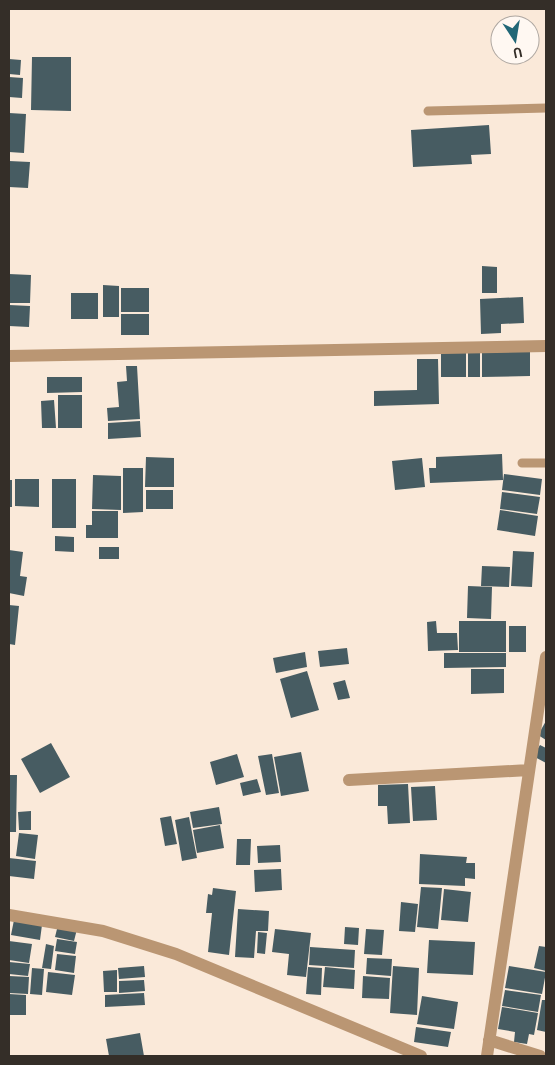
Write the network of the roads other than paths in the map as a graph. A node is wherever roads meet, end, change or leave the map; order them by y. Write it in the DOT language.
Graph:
graph roads {
  1 [pos="546,108"];
  2 [pos="428,111"];
  3 [pos="546,346"];
  4 [pos="9,356"];
  5 [pos="522,463"];
  6 [pos="546,463"];
  7 [pos="546,657"];
  8 [pos="530,770"];
  9 [pos="349,780"];
  10 [pos="9,915"];
  11 [pos="489,1040"];
  12 [pos="421,1056"];
  13 [pos="487,1056"];
  14 [pos="540,1056"];
  1 -- 2 [label="lane"];
  3 -- 4 [label="street"];
  5 -- 6 [label="lane"];
  7 -- 8 [label="street"];
  8 -- 9 [label="street"];
  8 -- 11 [label="street"];
  10 -- 12 [label="street"];
  11 -- 13 [label="street"];
  11 -- 14 [label="street"];
}
